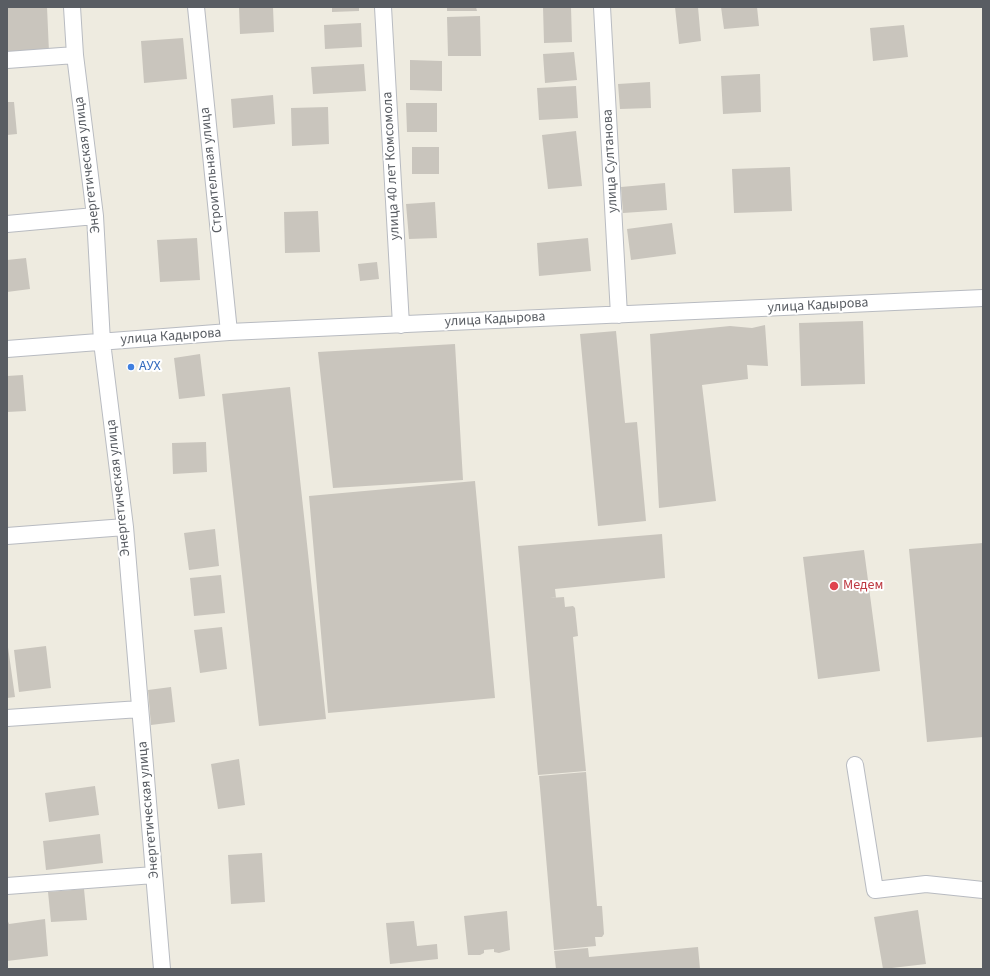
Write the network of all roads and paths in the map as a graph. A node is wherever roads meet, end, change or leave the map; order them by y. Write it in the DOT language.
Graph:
graph roads {
  1 [pos="72,7"];
  2 [pos="196,7"];
  3 [pos="383,7"];
  4 [pos="602,7"];
  5 [pos="75,55"];
  6 [pos="7,60"];
  7 [pos="95,216"];
  8 [pos="7,224"];
  9 [pos="983,298"];
  10 [pos="619,315"];
  11 [pos="401,325"];
  12 [pos="229,332"];
  13 [pos="102,342"];
  14 [pos="7,349"];
  15 [pos="125,527"];
  16 [pos="7,536"];
  17 [pos="140,709"];
  18 [pos="7,718"];
  19 [pos="855,765"];
  20 [pos="154,876"];
  21 [pos="7,886"];
  22 [pos="983,890"];
  23 [pos="162,969"];
  1 -- 5 [label="street, Энергетическая улица"];
  2 -- 12 [label="street, Строительная улица"];
  3 -- 11 [label="street, улица 40 лет Комсомола"];
  4 -- 10 [label="street, улица Султанова"];
  5 -- 6 [label="street"];
  5 -- 7 [label="street, Энергетическая улица"];
  7 -- 8 [label="street"];
  7 -- 13 [label="street, Энергетическая улица"];
  9 -- 10 [label="street, улица Кадырова"];
  10 -- 11 [label="street, улица Кадырова"];
  11 -- 12 [label="street, улица Кадырова"];
  12 -- 13 [label="street, улица Кадырова"];
  13 -- 14 [label="street, улица Кадырова"];
  13 -- 15 [label="street, Энергетическая улица"];
  15 -- 16 [label="street"];
  15 -- 17 [label="street, Энергетическая улица"];
  17 -- 18 [label="street"];
  17 -- 20 [label="street, Энергетическая улица"];
  19 -- 22 [label="street"];
  20 -- 21 [label="street"];
  20 -- 23 [label="street, Энергетическая улица"];
}
